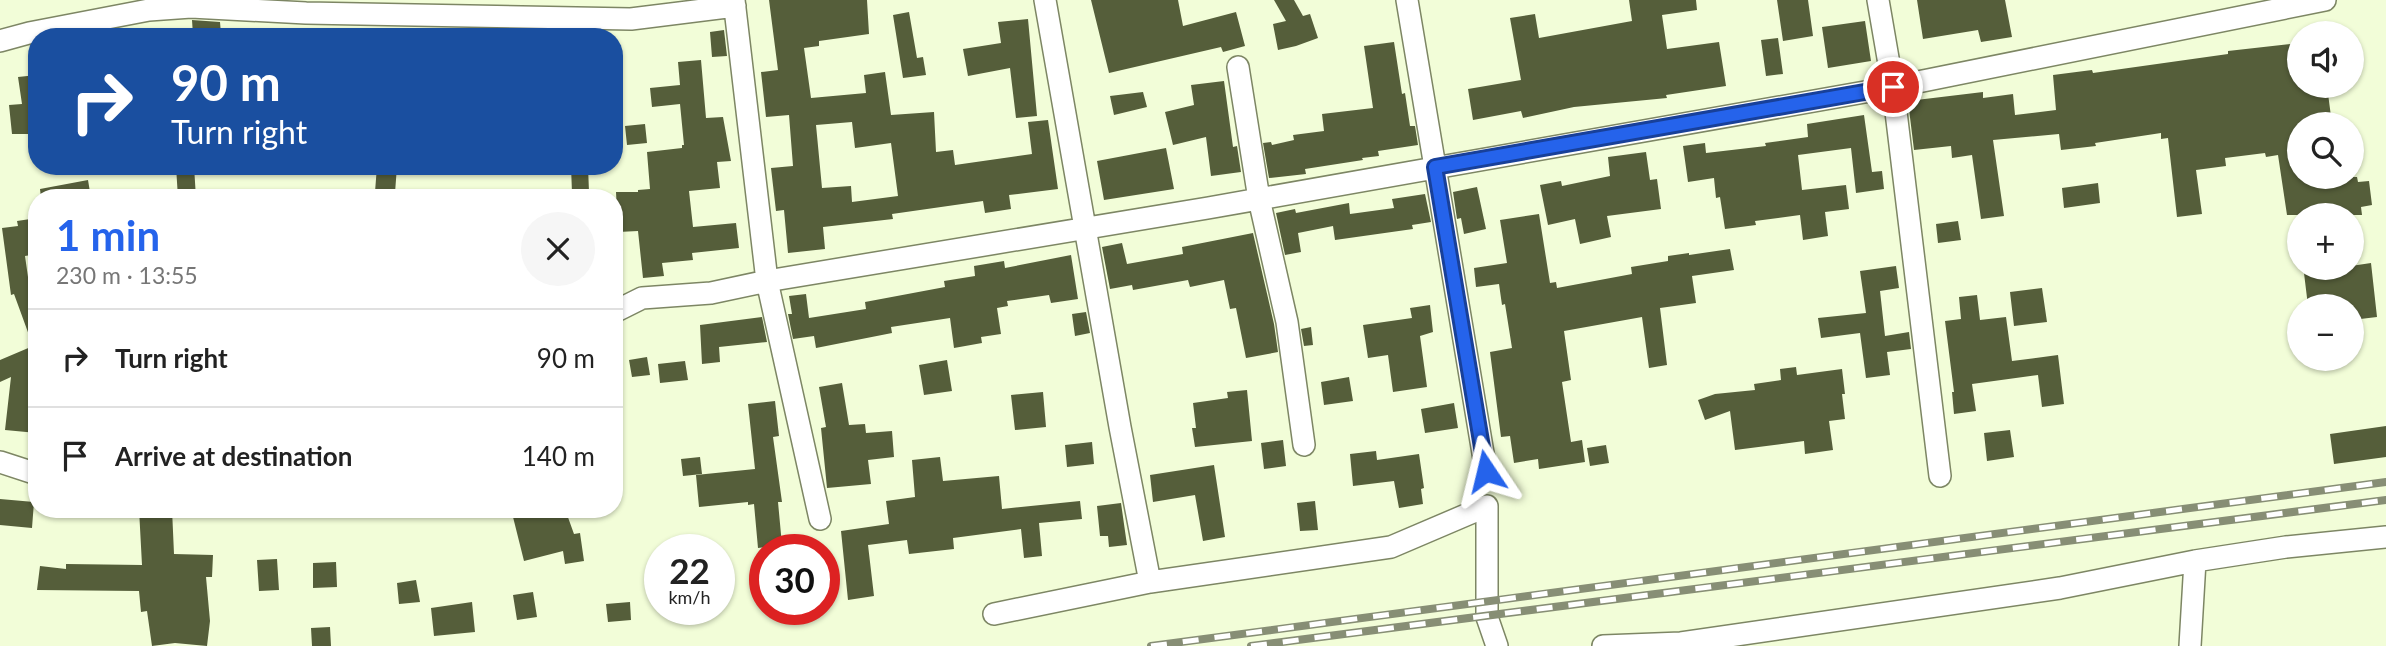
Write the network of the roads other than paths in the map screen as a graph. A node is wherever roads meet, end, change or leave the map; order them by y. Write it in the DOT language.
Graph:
graph roads {
  1 [pos="1045,0"];
  2 [pos="1407,0"];
  3 [pos="1878,0"];
  4 [pos="2325,0"];
  5 [pos="734,3"];
  6 [pos="55,28"];
  7 [pos="28,33"];
  8 [pos="0,41"];
  9 [pos="1238,67"];
  10 [pos="1893,87"];
  11 [pos="1435,167"];
  12 [pos="1259,199"];
  13 [pos="1084,228"];
  14 [pos="766,281"];
  15 [pos="623,308"];
  16 [pos="1304,445"];
  17 [pos="0,462"];
  18 [pos="28,471"];
  19 [pos="1486,471"];
  20 [pos="1940,476"];
  21 [pos="820,519"];
  22 [pos="2386,537"];
  23 [pos="2194,561"];
  24 [pos="1150,582"];
  25 [pos="994,614"];
  26 [pos="1497,646"];
  27 [pos="1603,646"];
  28 [pos="2190,646"];
  1 -- 13 [label="street"];
  2 -- 11 [label="street"];
  3 -- 10 [label="street"];
  4 -- 10 [label="street"];
  5 -- 6 [label="street"];
  5 -- 14 [label="street"];
  7 -- 8 [label="street"];
  9 -- 12 [label="street"];
  10 -- 11 [label="street"];
  10 -- 20 [label="street"];
  11 -- 12 [label="street"];
  11 -- 19 [label="street"];
  12 -- 13 [label="street"];
  12 -- 16 [label="street"];
  13 -- 14 [label="street"];
  13 -- 24 [label="street"];
  14 -- 15 [label="street"];
  14 -- 21 [label="street"];
  17 -- 18 [label="street"];
  22 -- 23 [label="street"];
  23 -- 27 [label="street"];
  23 -- 28 [label="street"];
  24 -- 25 [label="street"];
  24 -- 26 [label="street"];
}
